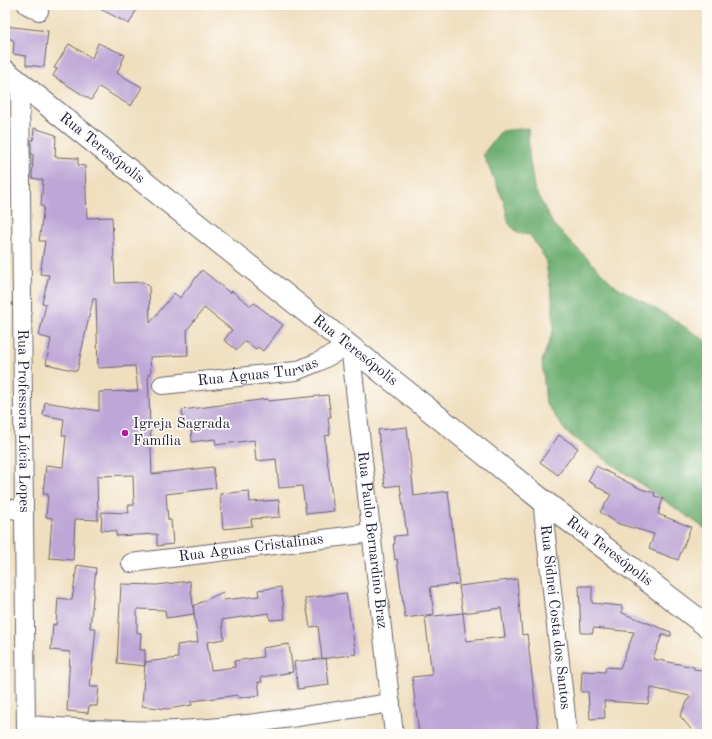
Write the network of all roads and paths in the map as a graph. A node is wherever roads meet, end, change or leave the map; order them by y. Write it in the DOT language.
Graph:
graph roads {
  1 [pos="13,77"];
  2 [pos="350,345"];
  3 [pos="162,385"];
  4 [pos="542,500"];
  5 [pos="5,508"];
  6 [pos="24,511"];
  7 [pos="371,534"];
  8 [pos="131,563"];
  9 [pos="707,626"];
  10 [pos="391,703"];
  11 [pos="26,730"];
  12 [pos="394,734"];
  13 [pos="568,734"];
  1 -- 2 [label="street, Rua Teresópolis"];
  1 -- 6 [label="street, Rua Professora Lúcia Lopes"];
  2 -- 3 [label="street, Rua Águas Turvas"];
  2 -- 4 [label="street, Rua Teresópolis"];
  2 -- 7 [label="street, Rua Paulo Bernardino Braz"];
  4 -- 9 [label="street, Rua Teresópolis"];
  4 -- 13 [label="street, Rua Sidnei Costa dos Santos"];
  5 -- 6 [label="street"];
  6 -- 11 [label="street, Rua Professora Lúcia Lopes"];
  7 -- 8 [label="street, Rua Águas Cristalinas"];
  7 -- 10 [label="street, Rua Paulo Bernardino Braz"];
  10 -- 11 [label="street"];
  10 -- 12 [label="street, Rua Paulo Bernardino Braz"];
}
